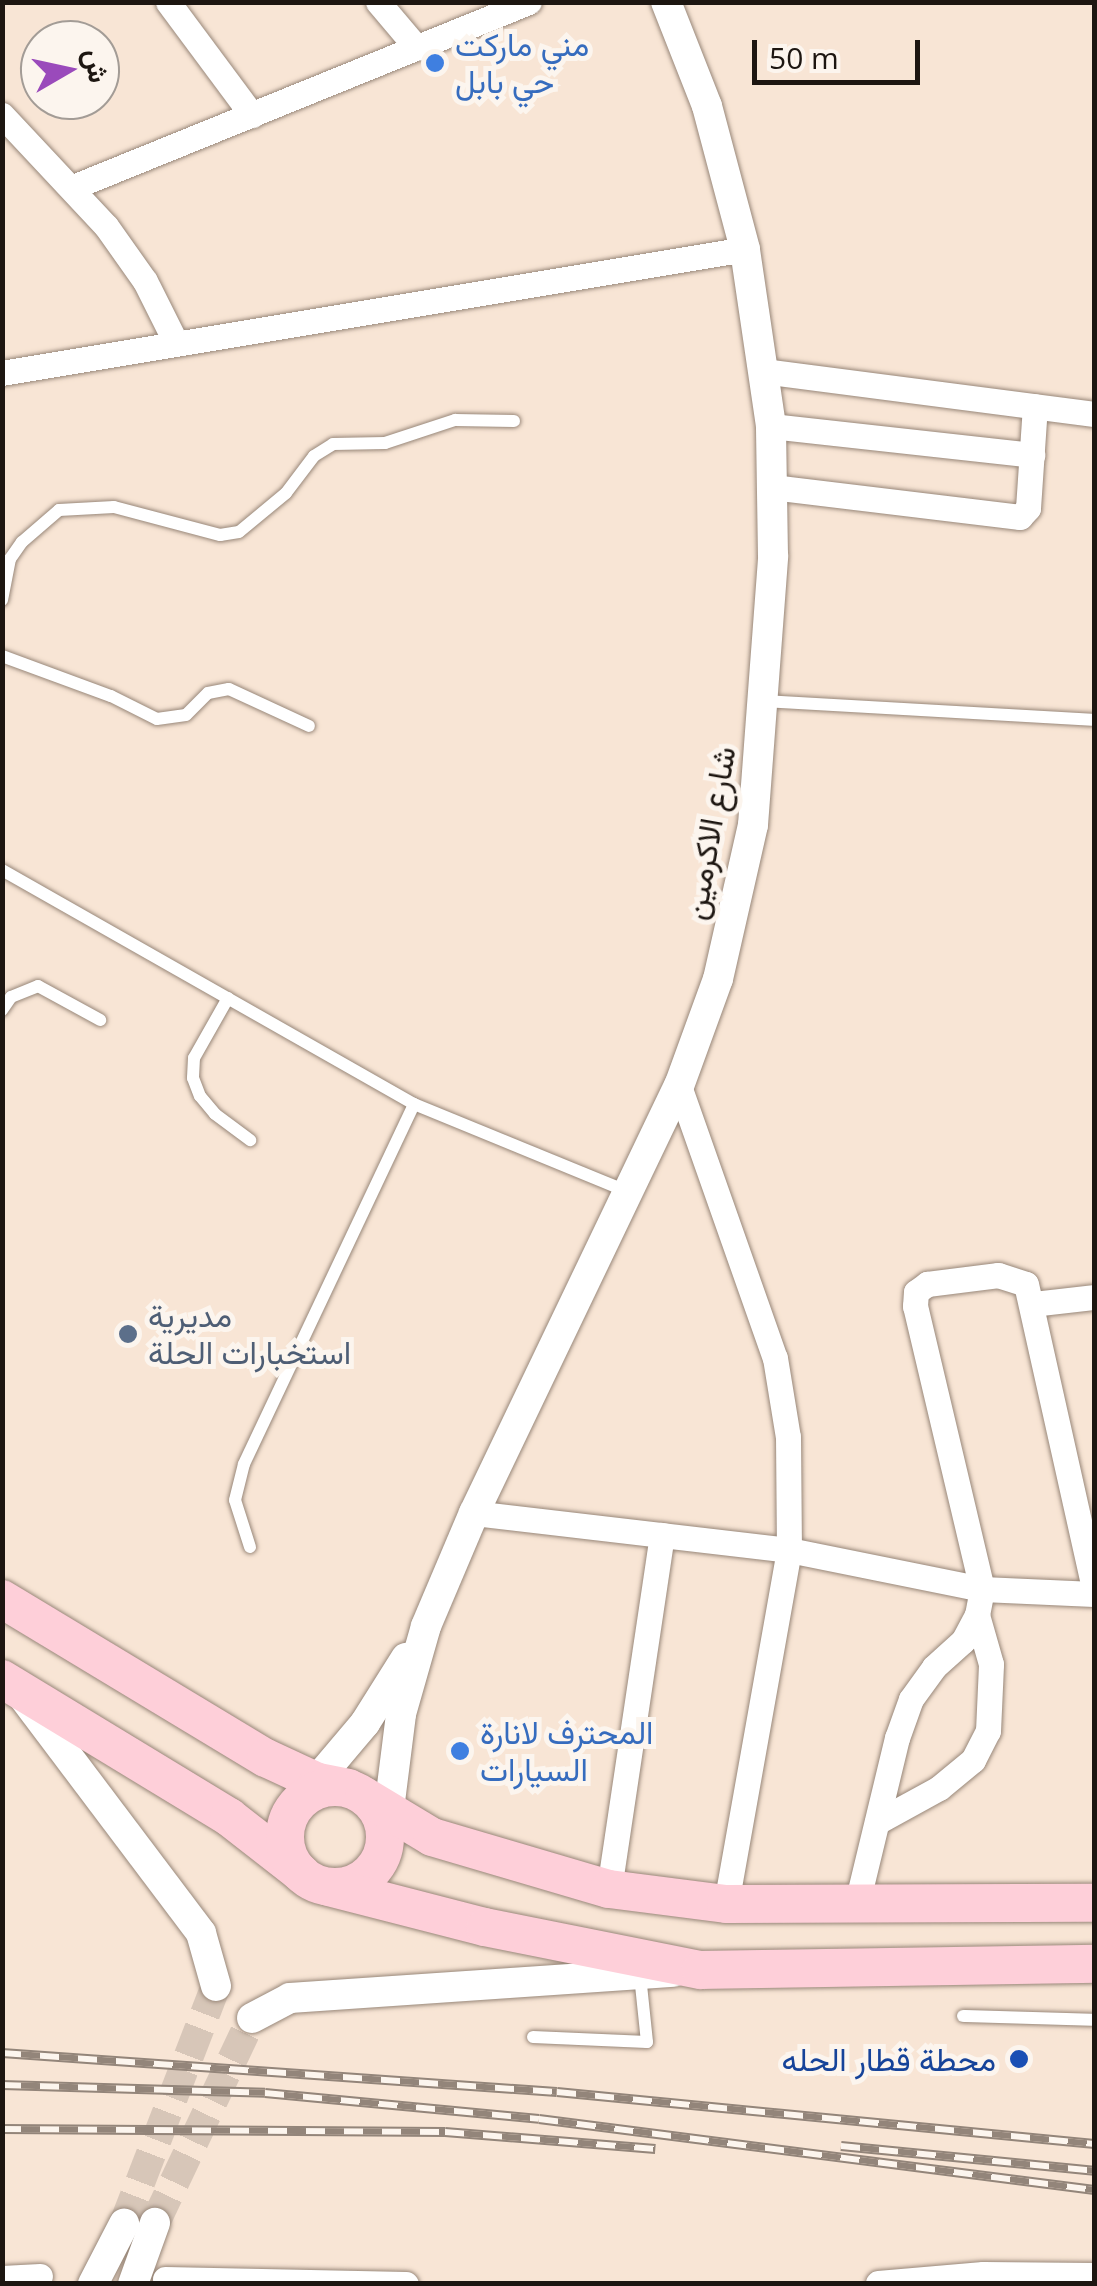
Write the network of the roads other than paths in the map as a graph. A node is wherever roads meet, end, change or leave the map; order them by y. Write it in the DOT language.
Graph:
graph roads {
  1 [pos="168,2"];
  2 [pos="378,2"];
  3 [pos="529,2"];
  4 [pos="666,2"];
  5 [pos="417,48"];
  6 [pos="2,115"];
  7 [pos="252,115"];
  8 [pos="73,186"];
  9 [pos="745,250"];
  10 [pos="176,343"];
  11 [pos="763,371"];
  12 [pos="2,373"];
  13 [pos="1035,406"];
  14 [pos="1094,414"];
  15 [pos="514,421"];
  16 [pos="770,426"];
  17 [pos="1032,455"];
  18 [pos="772,487"];
  19 [pos="2,600"];
  20 [pos="2,656"];
  21 [pos="765,701"];
  22 [pos="1094,720"];
  23 [pos="309,726"];
  24 [pos="2,870"];
  25 [pos="228,998"];
  26 [pos="2,1010"];
  27 [pos="100,1020"];
  28 [pos="679,1086"];
  29 [pos="414,1104"];
  30 [pos="250,1140"];
  31 [pos="626,1191"];
  32 [pos="1094,1297"];
  33 [pos="1033,1304"];
  34 [pos="474,1513"];
  35 [pos="662,1535"];
  36 [pos="250,1547"];
  37 [pos="789,1550"];
  38 [pos="1094,1586"];
  39 [pos="982,1589"];
  40 [pos="1094,1594"];
  41 [pos="2,1599"];
  42 [pos="978,1615"];
  43 [pos="426,1626"];
  44 [pos="9,1684"];
  45 [pos="350,1803"];
  46 [pos="877,1822"];
  47 [pos="315,1880"];
  48 [pos="610,1889"];
  49 [pos="857,1903"];
  50 [pos="726,1904"];
  51 [pos="1094,1904"];
  52 [pos="1094,1964"];
  53 [pos="700,1970"];
  54 [pos="640,1975"];
  55 [pos="216,1986"];
  56 [pos="963,2016"];
  57 [pos="252,2018"];
  58 [pos="1094,2020"];
  59 [pos="533,2038"];
  60 [pos="154,2222"];
  61 [pos="124,2224"];
  62 [pos="40,2276"];
  63 [pos="1094,2276"];
  64 [pos="2,2278"];
  65 [pos="165,2278"];
  66 [pos="222,2281"];
  67 [pos="390,2283"];
  68 [pos="878,2283"];
  69 [pos="94,2284"];
  70 [pos="133,2284"];
  1 -- 7 [label="street"];
  2 -- 5 [label="street"];
  3 -- 5 [label="street"];
  4 -- 9 [label="street, شارع الاكرمين"];
  5 -- 7 [label="street"];
  6 -- 8 [label="street"];
  7 -- 8 [label="street"];
  8 -- 10 [label="street"];
  9 -- 10 [label="street"];
  9 -- 11 [label="street, شارع الاكرمين"];
  10 -- 12 [label="street"];
  11 -- 13 [label="street"];
  11 -- 16 [label="street, شارع الاكرمين"];
  13 -- 14 [label="street"];
  13 -- 17 [label="street"];
  15 -- 19 [label="lane"];
  16 -- 17 [label="street"];
  16 -- 18 [label="street, شارع الاكرمين"];
  17 -- 18 [label="street"];
  18 -- 21 [label="street, شارع الاكرمين"];
  20 -- 23 [label="lane"];
  21 -- 22 [label="lane"];
  21 -- 28 [label="street, شارع الاكرمين"];
  24 -- 25 [label="lane"];
  25 -- 29 [label="lane"];
  25 -- 30 [label="lane"];
  26 -- 27 [label="lane"];
  28 -- 31 [label="street, شارع الاكرمين"];
  28 -- 37 [label="street"];
  29 -- 31 [label="lane"];
  29 -- 36 [label="lane"];
  31 -- 34 [label="street, شارع الاكرمين"];
  32 -- 33 [label="street"];
  33 -- 38 [label="street"];
  33 -- 39 [label="street"];
  34 -- 35 [label="street"];
  34 -- 43 [label="street, شارع الاكرمين"];
  35 -- 37 [label="street"];
  35 -- 48 [label="street"];
  37 -- 39 [label="street"];
  37 -- 50 [label="street"];
  39 -- 40 [label="street"];
  39 -- 42 [label="street"];
  41 -- 45 [label="main road"];
  42 -- 46 [label="street"];
  42 -- 46 [label="street"];
  43 -- 45 [label="street, شارع الاكرمين"];
  43 -- 45 [label="street, شارع الاكرمين"];
  44 -- 47 [label="main road"];
  44 -- 55 [label="street"];
  45 -- 47 [label="main road"];
  45 -- 47 [label="main road"];
  45 -- 48 [label="main road"];
  46 -- 49 [label="street"];
  47 -- 53 [label="main road"];
  48 -- 50 [label="main road"];
  49 -- 50 [label="main road"];
  49 -- 51 [label="main road"];
  52 -- 53 [label="main road"];
  53 -- 54 [label="street"];
  54 -- 57 [label="street"];
  54 -- 59 [label="lane"];
  56 -- 58 [label="lane"];
  60 -- 70 [label="street"];
  61 -- 69 [label="street"];
  62 -- 64 [label="street"];
  63 -- 68 [label="street"];
  65 -- 66 [label="street"];
  66 -- 67 [label="street"];
}
